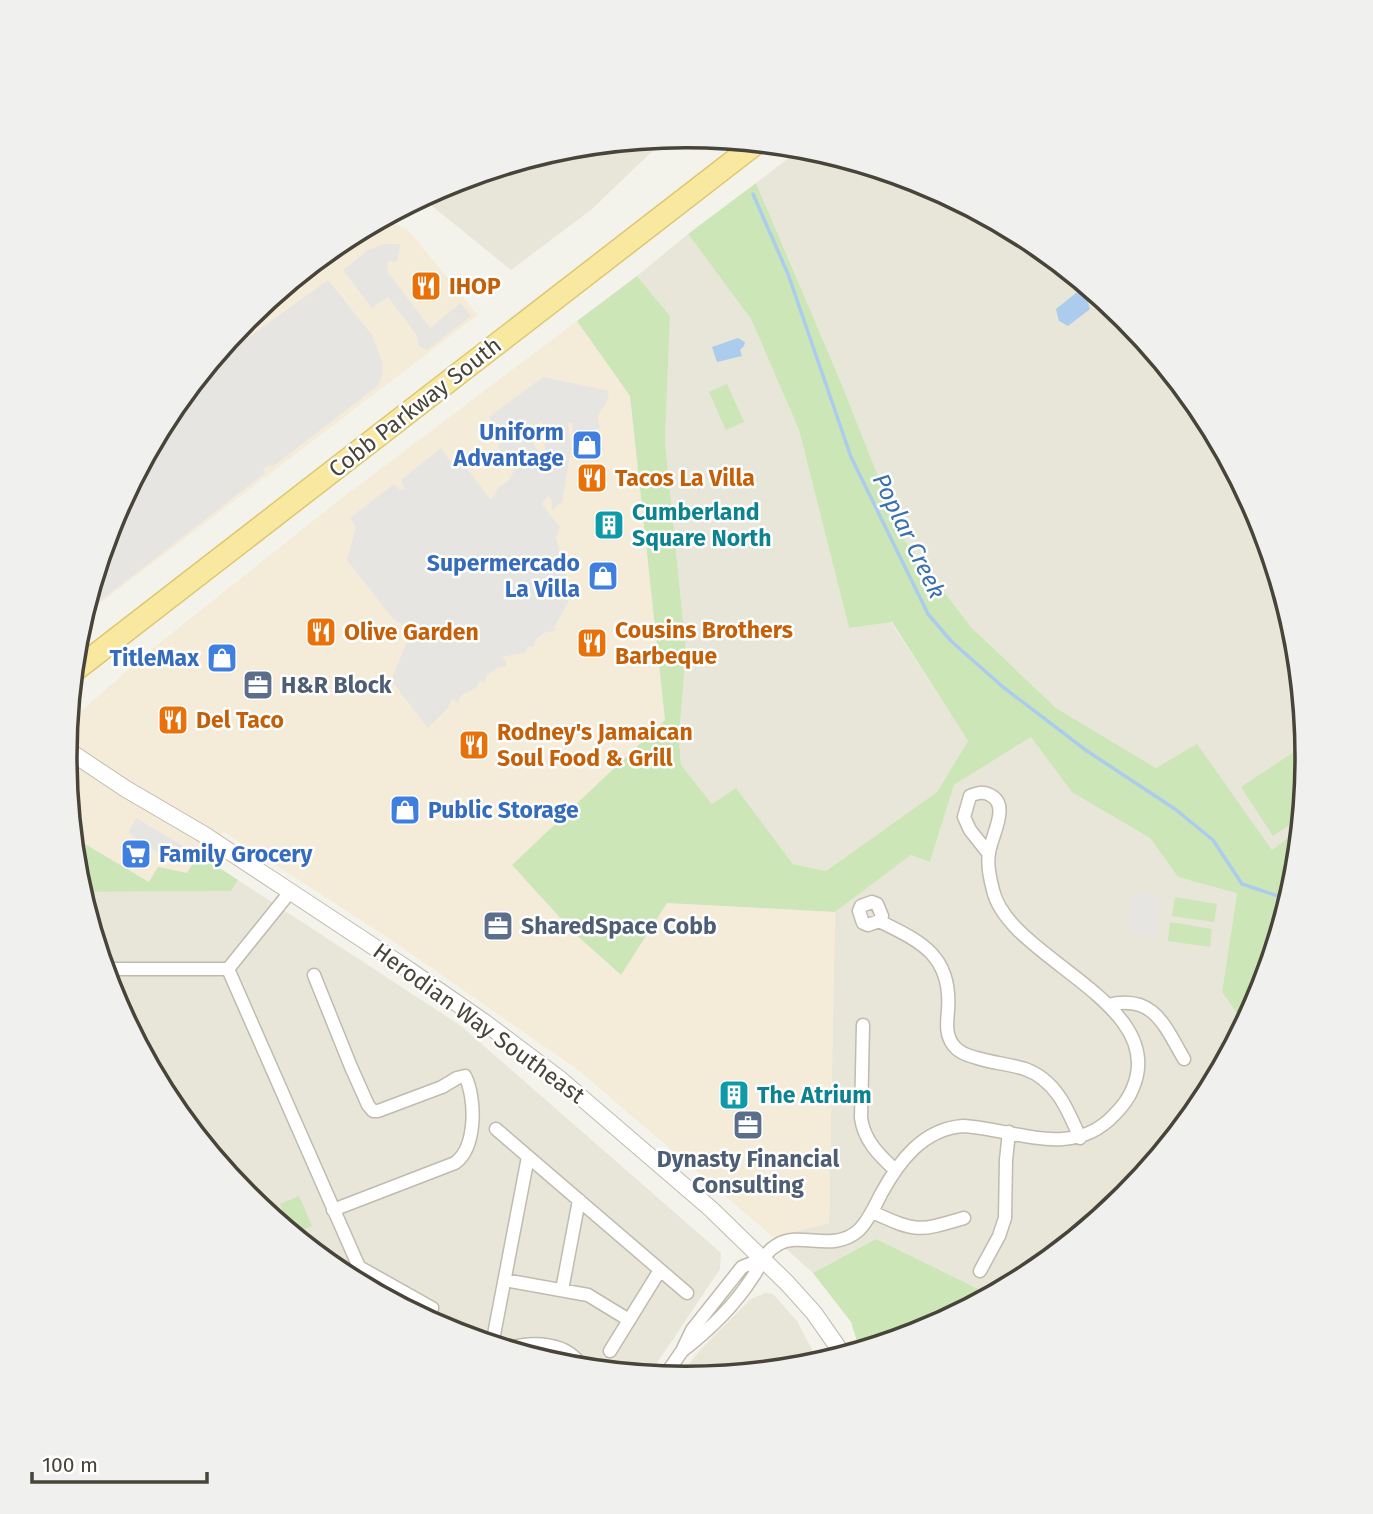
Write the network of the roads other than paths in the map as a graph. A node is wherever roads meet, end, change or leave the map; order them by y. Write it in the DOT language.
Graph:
graph roads {
  1 [pos="746,151"];
  2 [pos="84,663"];
  3 [pos="77,756"];
  4 [pos="989,854"];
  5 [pos="290,892"];
  6 [pos="879,921"];
  7 [pos="228,969"];
  8 [pos="115,970"];
  9 [pos="314,975"];
  10 [pos="1108,1005"];
  11 [pos="863,1026"];
  12 [pos="1184,1059"];
  13 [pos="496,1129"];
  14 [pos="1009,1132"];
  15 [pos="1080,1138"];
  16 [pos="528,1157"];
  17 [pos="894,1170"];
  18 [pos="579,1200"];
  19 [pos="333,1210"];
  20 [pos="872,1212"];
  21 [pos="964,1218"];
  22 [pos="762,1259"];
  23 [pos="359,1267"];
  24 [pos="357,1269"];
  25 [pos="660,1270"];
  26 [pos="981,1271"];
  27 [pos="505,1280"];
  28 [pos="562,1290"];
  29 [pos="687,1293"];
  30 [pos="431,1310"];
  31 [pos="629,1320"];
  32 [pos="494,1335"];
  33 [pos="527,1345"];
  34 [pos="838,1347"];
  35 [pos="610,1351"];
  36 [pos="573,1356"];
  37 [pos="672,1366"];
  1 -- 2 [label="main road, Cobb Parkway South"];
  3 -- 5 [label="street, Herodian Way Southeast"];
  4 -- 10 [label="street"];
  5 -- 7 [label="street"];
  5 -- 22 [label="street, Herodian Way Southeast"];
  6 -- 15 [label="street"];
  7 -- 8 [label="street"];
  7 -- 19 [label="street"];
  9 -- 19 [label="street"];
  10 -- 12 [label="street"];
  10 -- 15 [label="street"];
  11 -- 17 [label="street"];
  13 -- 16 [label="street"];
  14 -- 15 [label="street"];
  14 -- 17 [label="street"];
  14 -- 26 [label="street"];
  16 -- 18 [label="street"];
  16 -- 27 [label="street"];
  17 -- 20 [label="street"];
  18 -- 25 [label="street"];
  18 -- 28 [label="street"];
  19 -- 23 [label="street"];
  20 -- 21 [label="street"];
  20 -- 22 [label="street"];
  22 -- 34 [label="street, Herodian Way Southeast"];
  22 -- 37 [label="street"];
  23 -- 24 [label="street"];
  23 -- 30 [label="street"];
  25 -- 29 [label="street"];
  25 -- 31 [label="street"];
  27 -- 28 [label="street"];
  27 -- 32 [label="street"];
  28 -- 31 [label="street"];
  31 -- 35 [label="street"];
  33 -- 36 [label="street"];
}
